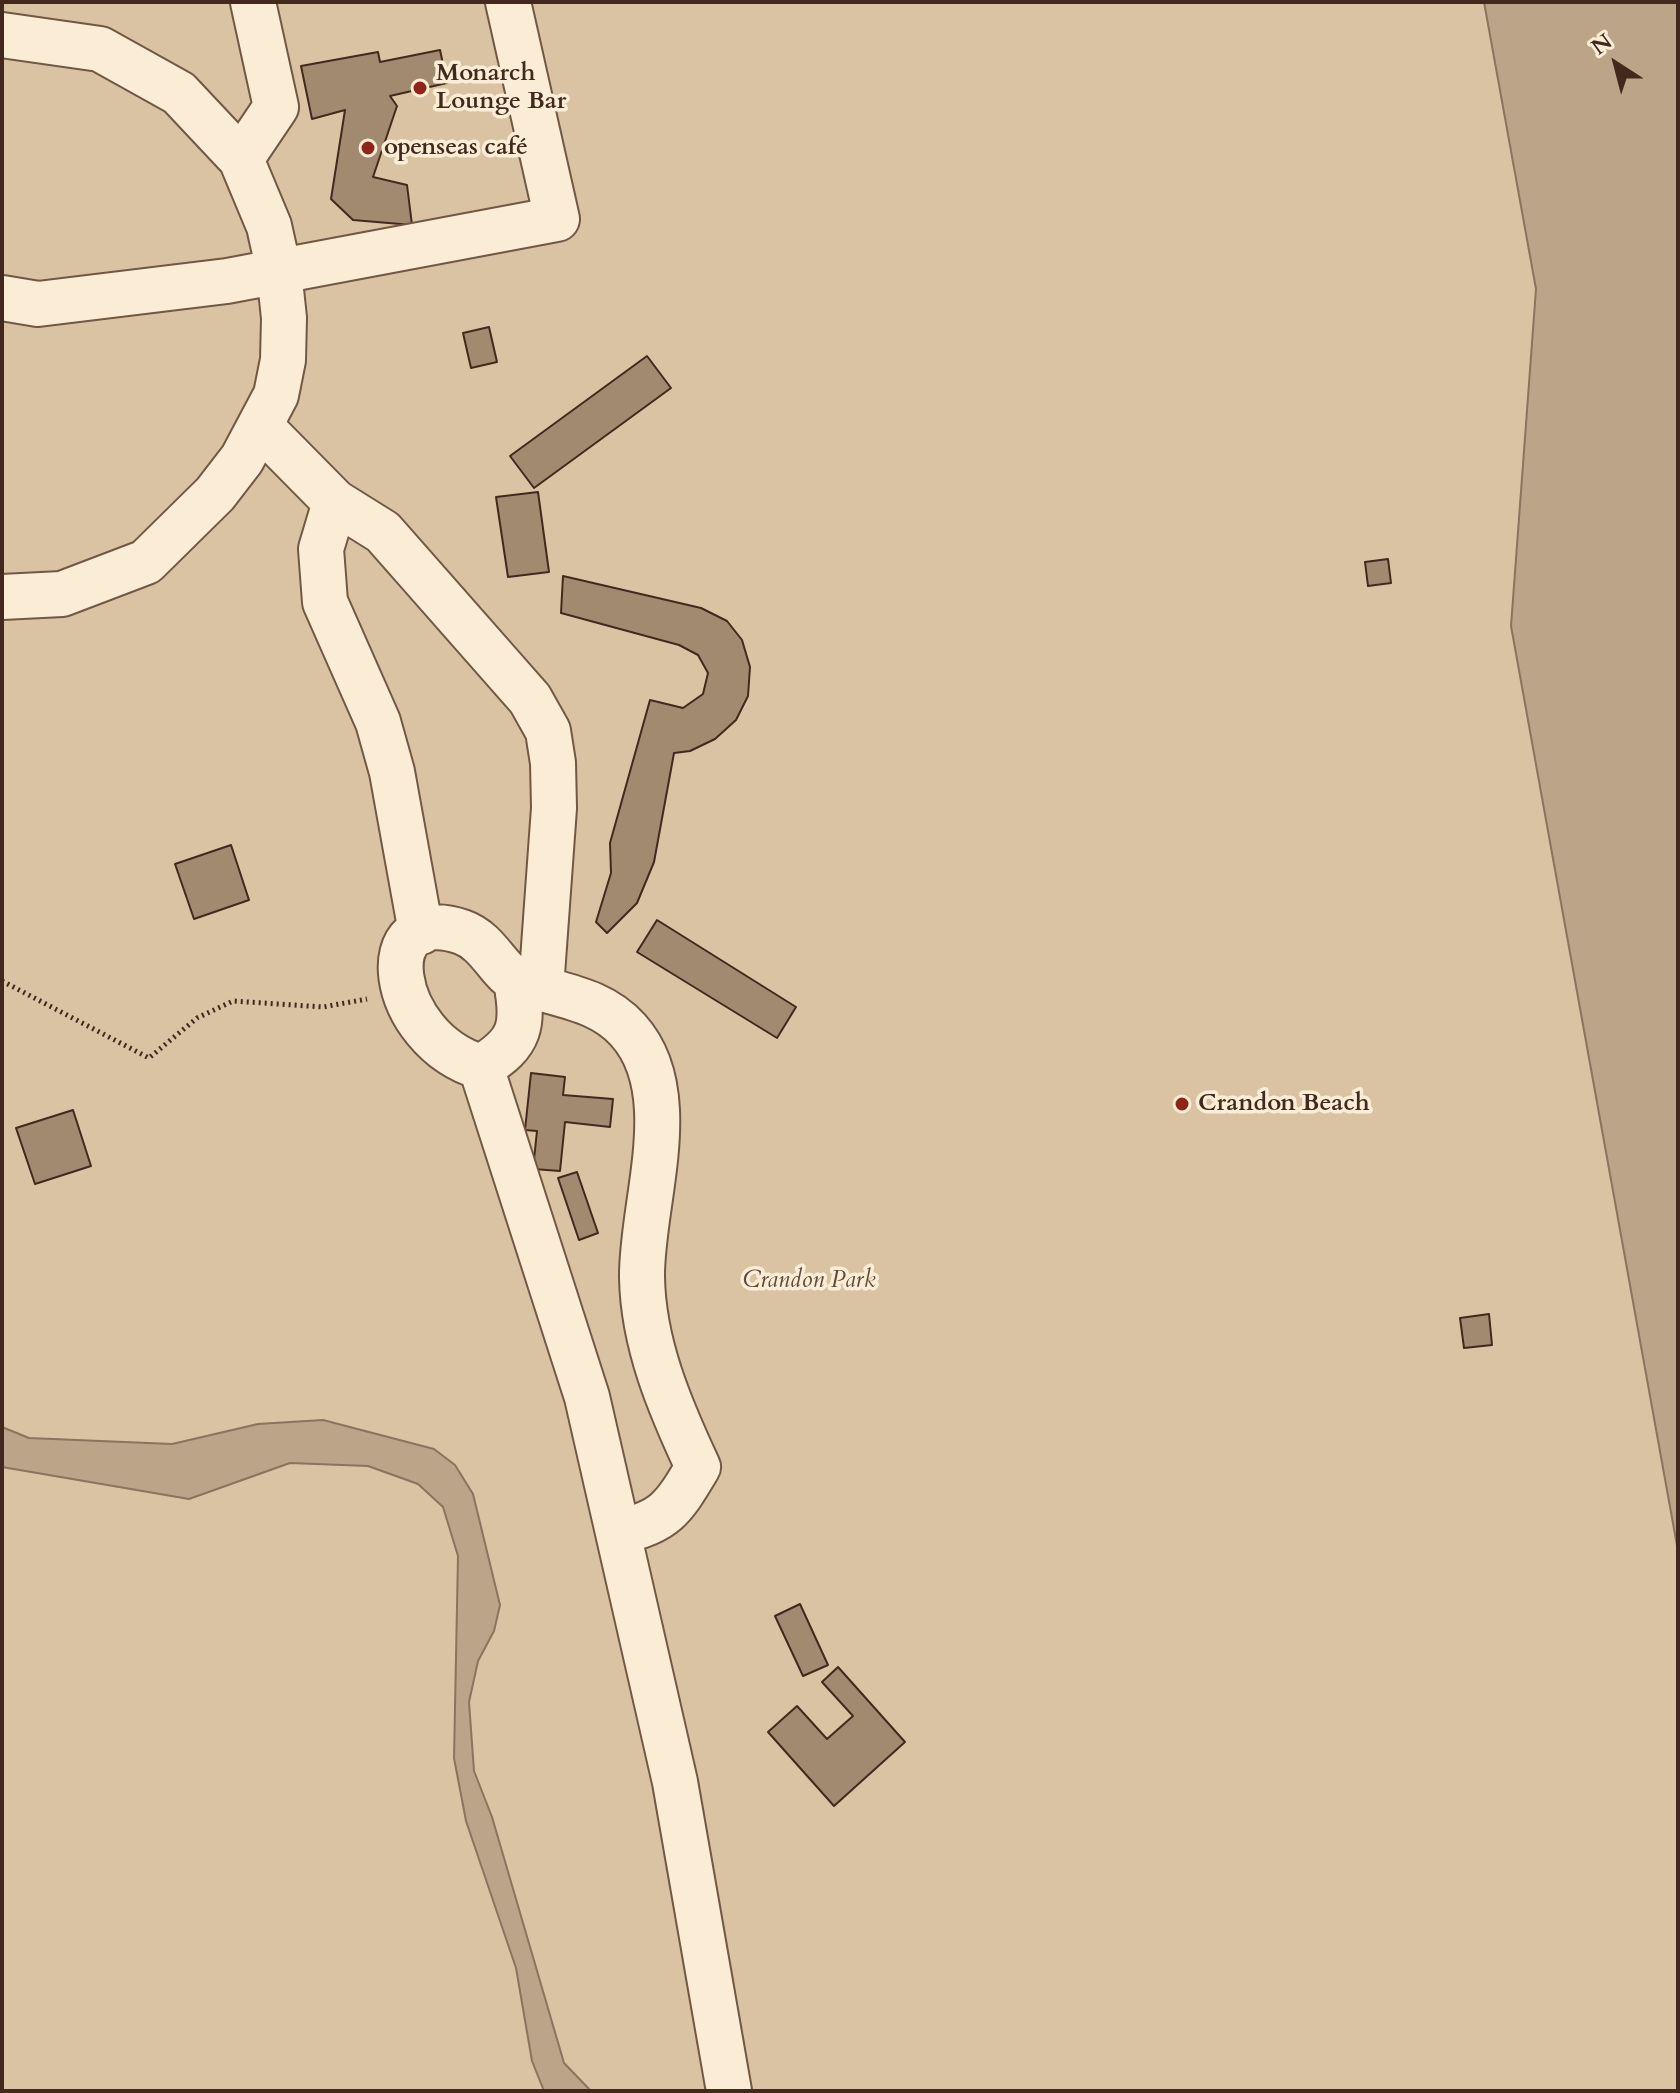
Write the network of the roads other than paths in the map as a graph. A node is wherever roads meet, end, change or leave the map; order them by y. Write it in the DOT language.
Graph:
graph roads {
  1 [pos="253,2"];
  2 [pos="508,2"];
  3 [pos="2,35"];
  4 [pos="241,159"];
  5 [pos="279,271"];
  6 [pos="2,298"];
  7 [pos="260,426"];
  8 [pos="335,502"];
  9 [pos="2,597"];
  10 [pos="421,932"];
  11 [pos="528,984"];
  12 [pos="481,1067"];
  13 [pos="618,1532"];
  14 [pos="729,2091"];
  1 -- 4 [label="lane"];
  2 -- 5 [label="lane"];
  3 -- 4 [label="lane"];
  4 -- 5 [label="lane"];
  5 -- 6 [label="lane"];
  5 -- 7 [label="lane"];
  7 -- 8 [label="lane"];
  7 -- 9 [label="lane"];
  8 -- 10 [label="lane"];
  8 -- 11 [label="lane"];
  10 -- 11 [label="lane"];
  10 -- 12 [label="lane"];
  11 -- 12 [label="lane"];
  11 -- 13 [label="lane"];
  12 -- 13 [label="lane"];
  13 -- 14 [label="lane"];
}
